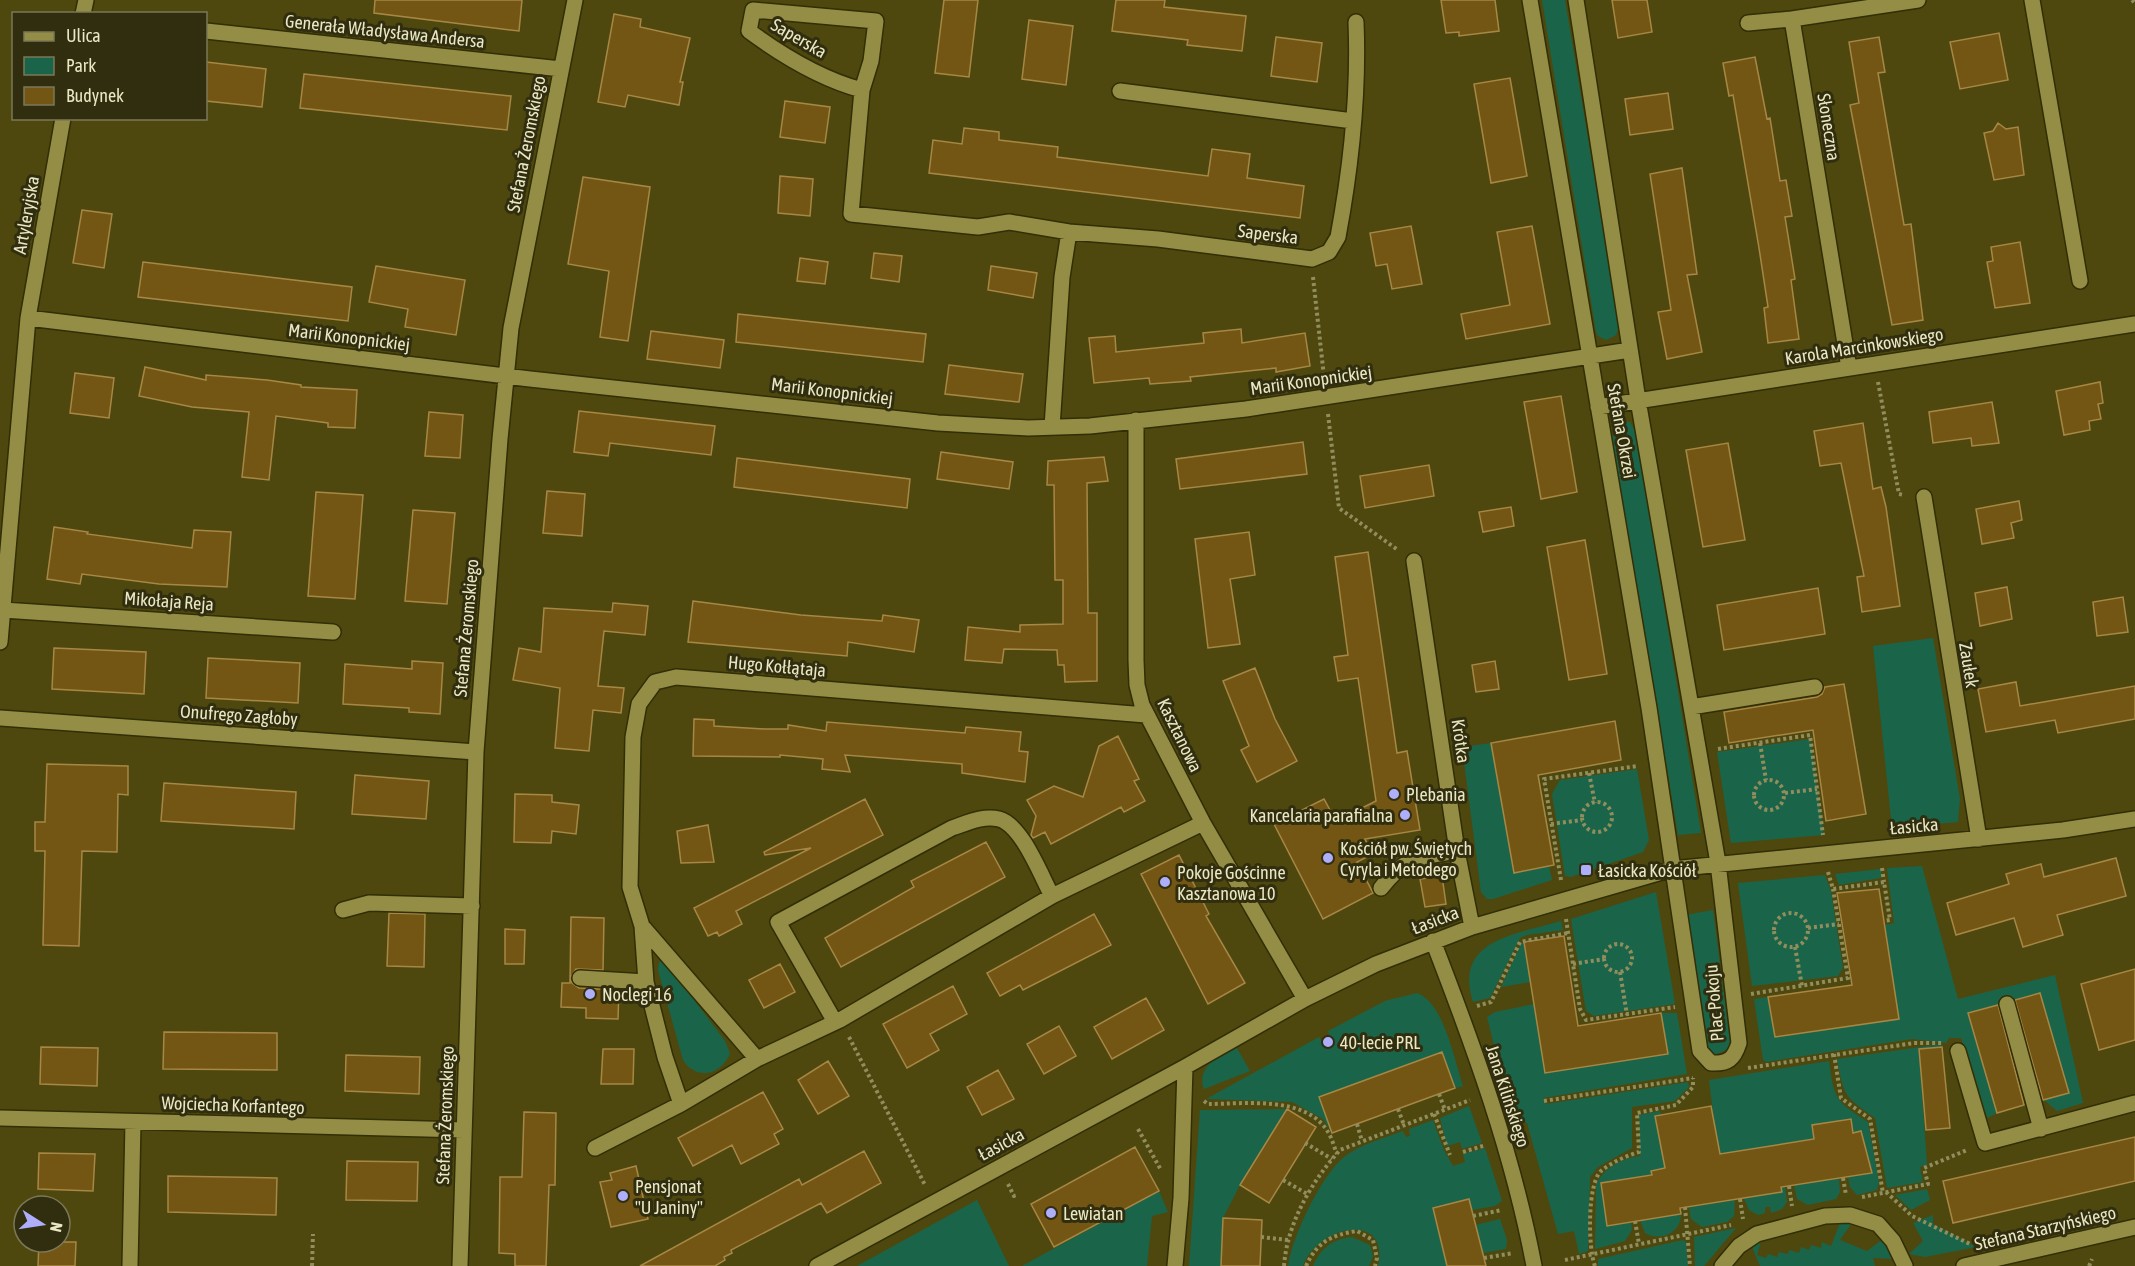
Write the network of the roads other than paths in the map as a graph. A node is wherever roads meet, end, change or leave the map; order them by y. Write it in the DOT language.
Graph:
graph roads {
  1 [pos="575,0"];
  2 [pos="1530,0"];
  3 [pos="1576,0"];
  4 [pos="1918,0"];
  5 [pos="2032,0"];
  6 [pos="1792,19"];
  7 [pos="1356,22"];
  8 [pos="1748,23"];
  9 [pos="207,31"];
  10 [pos="561,69"];
  11 [pos="862,90"];
  12 [pos="1120,92"];
  13 [pos="63,120"];
  14 [pos="1353,121"];
  15 [pos="1069,232"];
  16 [pos="2080,281"];
  17 [pos="28,318"];
  18 [pos="2135,324"];
  19 [pos="1630,350"];
  20 [pos="1589,357"];
  21 [pos="1849,368"];
  22 [pos="507,376"];
  23 [pos="1638,400"];
  24 [pos="1598,407"];
  25 [pos="1136,420"];
  26 [pos="1052,427"];
  27 [pos="1924,497"];
  28 [pos="1414,561"];
  29 [pos="3,610"];
  30 [pos="333,632"];
  31 [pos="0,642"];
  32 [pos="1815,687"];
  33 [pos="1691,707"];
  34 [pos="1146,715"];
  35 [pos="0,718"];
  36 [pos="476,752"];
  37 [pos="2135,819"];
  38 [pos="1203,823"];
  39 [pos="1979,839"];
  40 [pos="1457,851"];
  41 [pos="1718,863"];
  42 [pos="1672,869"];
  43 [pos="1381,888"];
  44 [pos="1052,896"];
  45 [pos="472,906"];
  46 [pos="343,910"];
  47 [pos="642,926"];
  48 [pos="1472,927"];
  49 [pos="1433,941"];
  50 [pos="580,978"];
  51 [pos="646,982"];
  52 [pos="1305,999"];
  53 [pos="2007,1004"];
  54 [pos="837,1021"];
  55 [pos="1958,1051"];
  56 [pos="757,1059"];
  57 [pos="1185,1067"];
  58 [pos="2135,1103"];
  59 [pos="681,1104"];
  60 [pos="0,1118"];
  61 [pos="133,1122"];
  62 [pos="2040,1129"];
  63 [pos="464,1130"];
  64 [pos="595,1148"];
  65 [pos="2135,1227"];
  66 [pos="130,1266"];
  67 [pos="460,1266"];
  68 [pos="817,1266"];
  69 [pos="1175,1266"];
  70 [pos="1534,1266"];
  71 [pos="1722,1266"];
  72 [pos="1905,1266"];
  73 [pos="1964,1266"];
  1 -- 10 [label="street, Stefana Żeromskiego"];
  2 -- 20 [label="street, Stefana Okrzei"];
  3 -- 19 [label="street, Stefana Okrzei"];
  4 -- 6 [label="street"];
  5 -- 16 [label="street"];
  6 -- 8 [label="street"];
  6 -- 21 [label="street, Słoneczna"];
  7 -- 14 [label="street, Saperska"];
  9 -- 10 [label="street, Generała Władysława Andersa"];
  10 -- 22 [label="street, Stefana Żeromskiego"];
  11 -- 11 [label="street, Saperska"];
  11 -- 15 [label="street, Saperska"];
  12 -- 14 [label="street"];
  13 -- 17 [label="street, Artyleryjska"];
  14 -- 15 [label="street, Saperska"];
  15 -- 26 [label="street"];
  17 -- 22 [label="street, Marii Konopnickiej"];
  17 -- 29 [label="street, Artyleryjska"];
  18 -- 21 [label="street, Karola Marcinkowskiego"];
  19 -- 20 [label="street, Marii Konopnickiej"];
  19 -- 23 [label="street, Stefana Okrzei"];
  20 -- 24 [label="street, Stefana Okrzei"];
  20 -- 25 [label="street, Marii Konopnickiej"];
  21 -- 23 [label="street, Karola Marcinkowskiego"];
  22 -- 26 [label="street, Marii Konopnickiej"];
  22 -- 36 [label="street, Stefana Żeromskiego"];
  23 -- 24 [label="street, Karola Marcinkowskiego"];
  23 -- 33 [label="street, Stefana Okrzei"];
  24 -- 42 [label="street, Stefana Okrzei"];
  25 -- 26 [label="street, Marii Konopnickiej"];
  25 -- 34 [label="street, Kasztanowa"];
  27 -- 39 [label="street, Zaułek"];
  28 -- 40 [label="street, Krótka"];
  29 -- 30 [label="street, Mikołaja Reja"];
  29 -- 31 [label="street, Artyleryjska"];
  32 -- 33 [label="street"];
  33 -- 41 [label="street, Stefana Okrzei"];
  34 -- 38 [label="street, Kasztanowa"];
  34 -- 47 [label="street, Hugo Kołłątaja"];
  35 -- 36 [label="street, Onufrego Zagłoby"];
  36 -- 45 [label="street, Stefana Żeromskiego"];
  37 -- 39 [label="street, Łasicka"];
  38 -- 44 [label="street"];
  38 -- 52 [label="street, Kasztanowa"];
  39 -- 41 [label="street, Łasicka"];
  40 -- 43 [label="street"];
  40 -- 48 [label="street, Krótka"];
  41 -- 42 [label="street, Łasicka"];
  41 -- 42 [label="street, Plac Pokoju"];
  42 -- 48 [label="street, Łasicka"];
  44 -- 54 [label="street"];
  44 -- 54 [label="street"];
  45 -- 46 [label="street"];
  45 -- 63 [label="street, Stefana Żeromskiego"];
  47 -- 51 [label="street, Hugo Kołłątaja"];
  47 -- 56 [label="street, Hugo Kołłątaja"];
  48 -- 49 [label="street, Łasicka"];
  49 -- 52 [label="street, Łasicka"];
  49 -- 70 [label="street, Jana Kilińskiego"];
  50 -- 51 [label="street"];
  51 -- 59 [label="street, Hugo Kołłątaja"];
  52 -- 57 [label="street, Łasicka"];
  53 -- 62 [label="street"];
  54 -- 56 [label="street"];
  55 -- 62 [label="street"];
  56 -- 59 [label="street"];
  57 -- 68 [label="street, Łasicka"];
  57 -- 69 [label="street"];
  58 -- 62 [label="street"];
  59 -- 64 [label="street"];
  60 -- 61 [label="street, Wojciecha Korfantego"];
  61 -- 63 [label="street, Wojciecha Korfantego"];
  61 -- 66 [label="street"];
  63 -- 67 [label="street, Stefana Żeromskiego"];
  65 -- 73 [label="street, Stefana Starzyńskiego"];
  71 -- 72 [label="street"];
}
